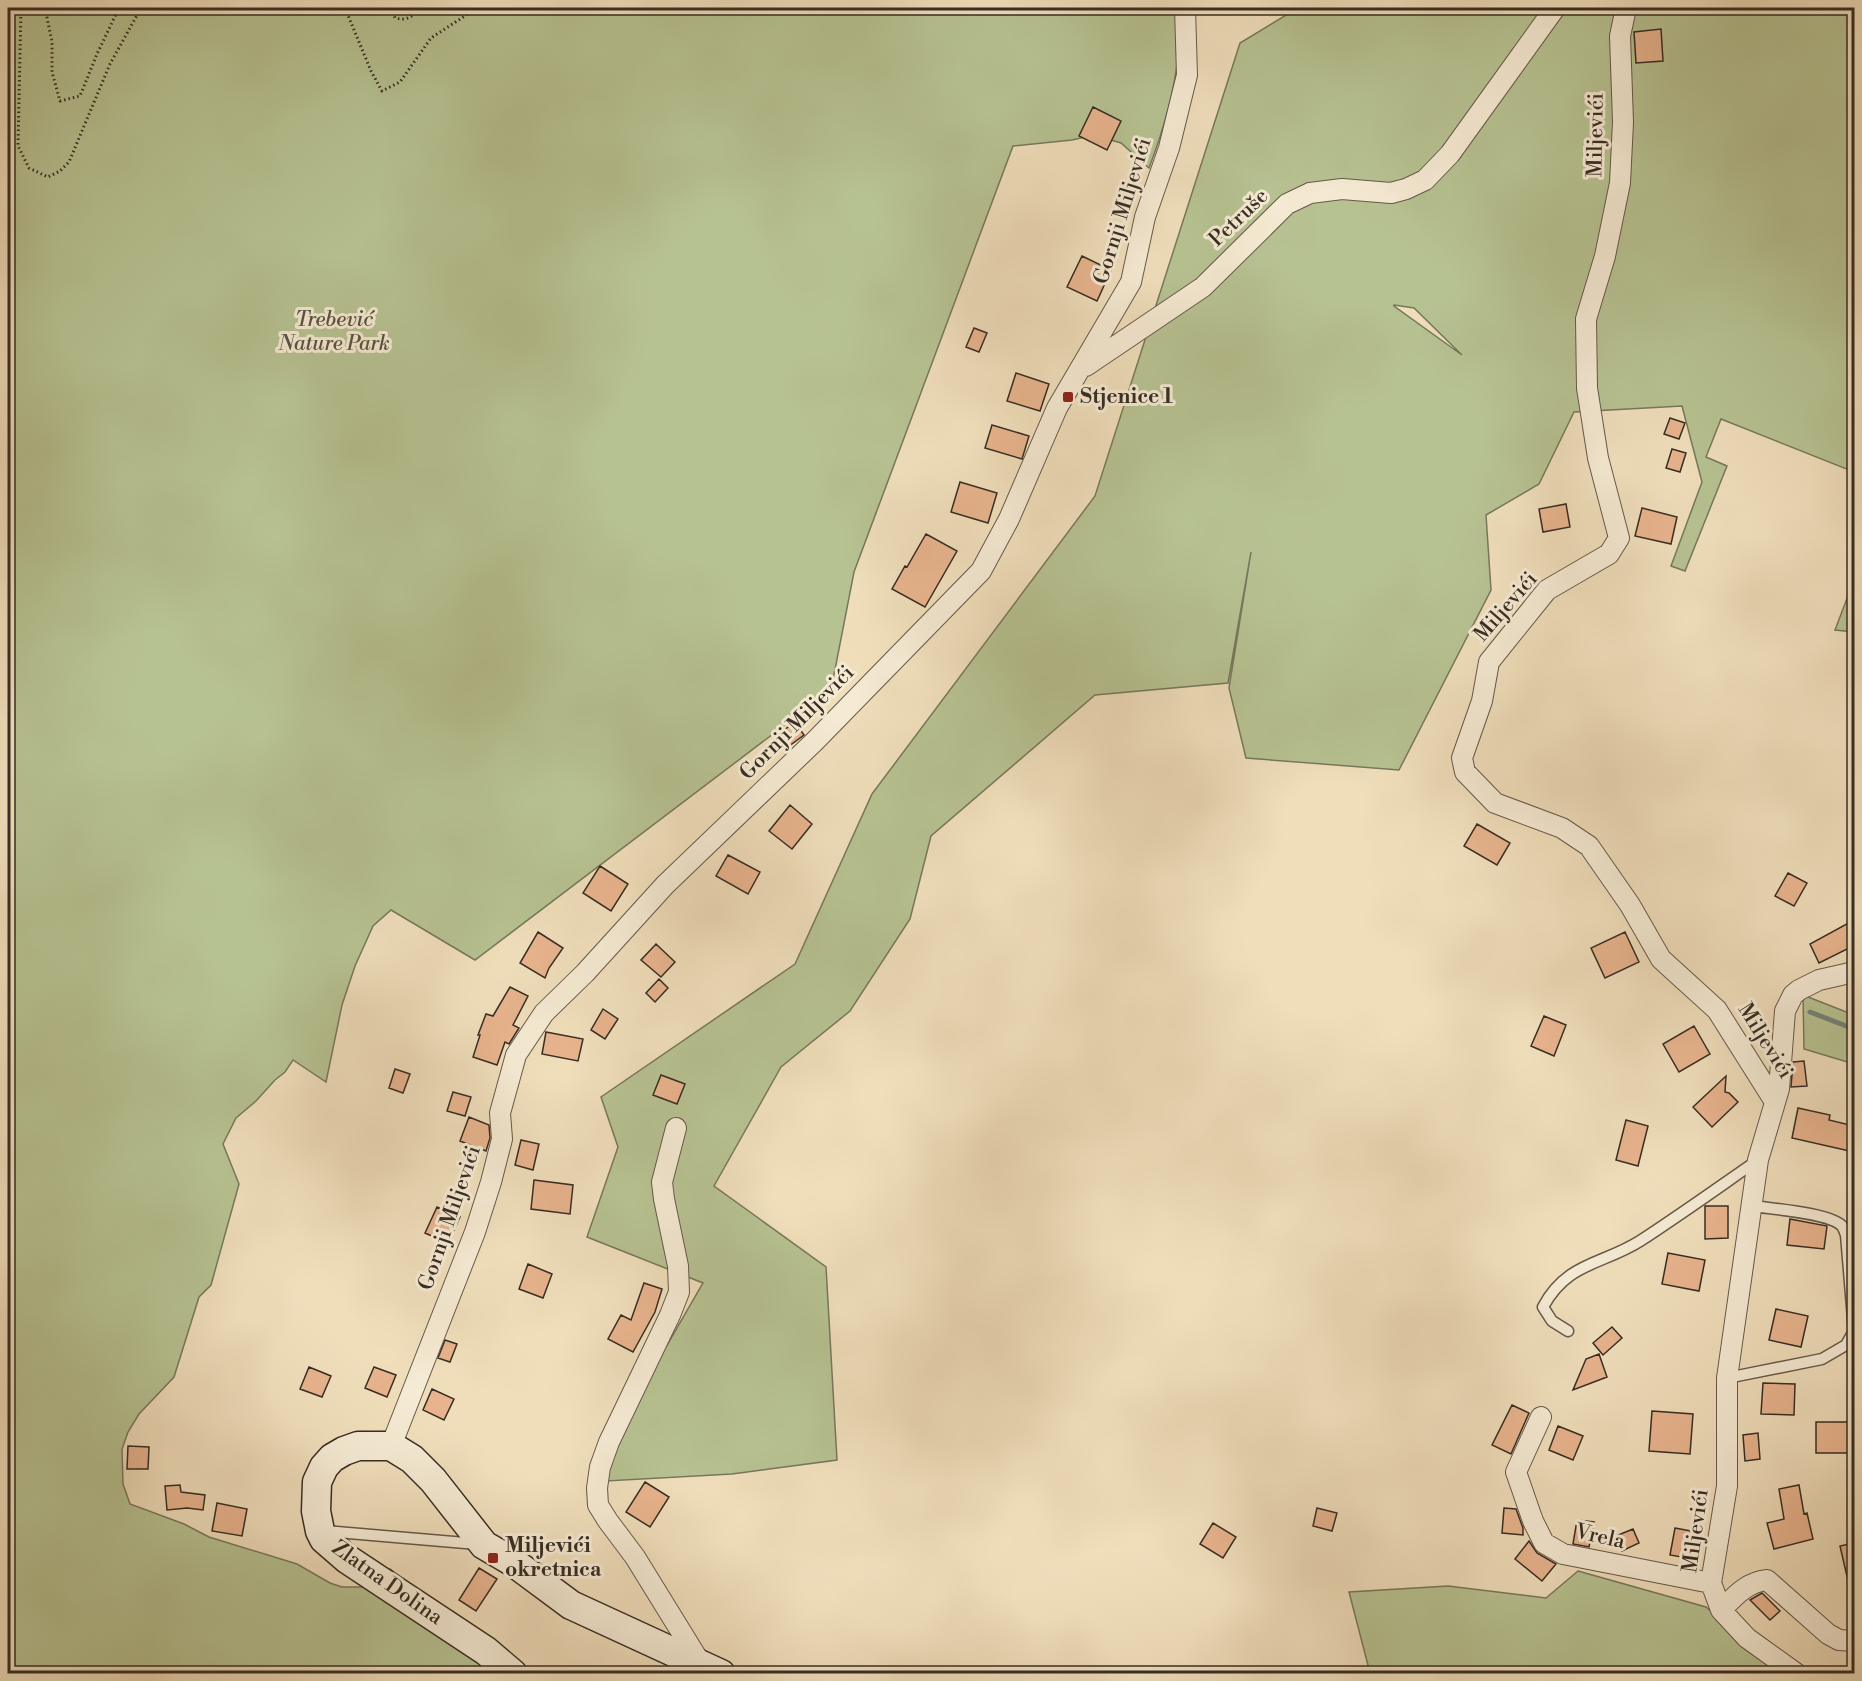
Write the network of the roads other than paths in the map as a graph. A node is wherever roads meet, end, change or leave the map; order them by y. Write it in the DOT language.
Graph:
graph roads {
  1 [pos="1185,8"];
  2 [pos="1556,8"];
  3 [pos="1626,8"];
  4 [pos="1079,371"];
  5 [pos="1854,972"];
  6 [pos="1775,1102"];
  7 [pos="676,1128"];
  8 [pos="1758,1160"];
  9 [pos="1753,1206"];
  10 [pos="1568,1331"];
  11 [pos="1726,1378"];
  12 [pos="1541,1417"];
  13 [pos="391,1446"];
  14 [pos="320,1531"];
  15 [pos="484,1545"];
  16 [pos="1711,1583"];
  17 [pos="1721,1610"];
  18 [pos="1854,1641"];
  19 [pos="711,1669"];
  20 [pos="513,1674"];
  21 [pos="1797,1674"];
  1 -- 4 [label="street, Gornji Miljevići"];
  2 -- 4 [label="street, Petruše"];
  3 -- 6 [label="street, Miljevići"];
  4 -- 13 [label="street, Gornji Miljevići"];
  5 -- 6 [label="street, Miljevići"];
  6 -- 8 [label="street, Miljevići"];
  7 -- 19 [label="street"];
  8 -- 9 [label="street, Miljevići"];
  8 -- 10 [label="lane"];
  9 -- 11 [label="street, Miljevići"];
  9 -- 11 [label="lane"];
  11 -- 16 [label="street, Miljevići"];
  12 -- 16 [label="street, Vrela"];
  13 -- 14 [label="main road, Zlatna Dolina"];
  13 -- 15 [label="main road"];
  14 -- 15 [label="lane"];
  14 -- 20 [label="main road, Zlatna Dolina"];
  15 -- 19 [label="main road"];
  16 -- 17 [label="street, Miljevići"];
  17 -- 18 [label="street"];
  17 -- 21 [label="street, Miljevići"];
}
